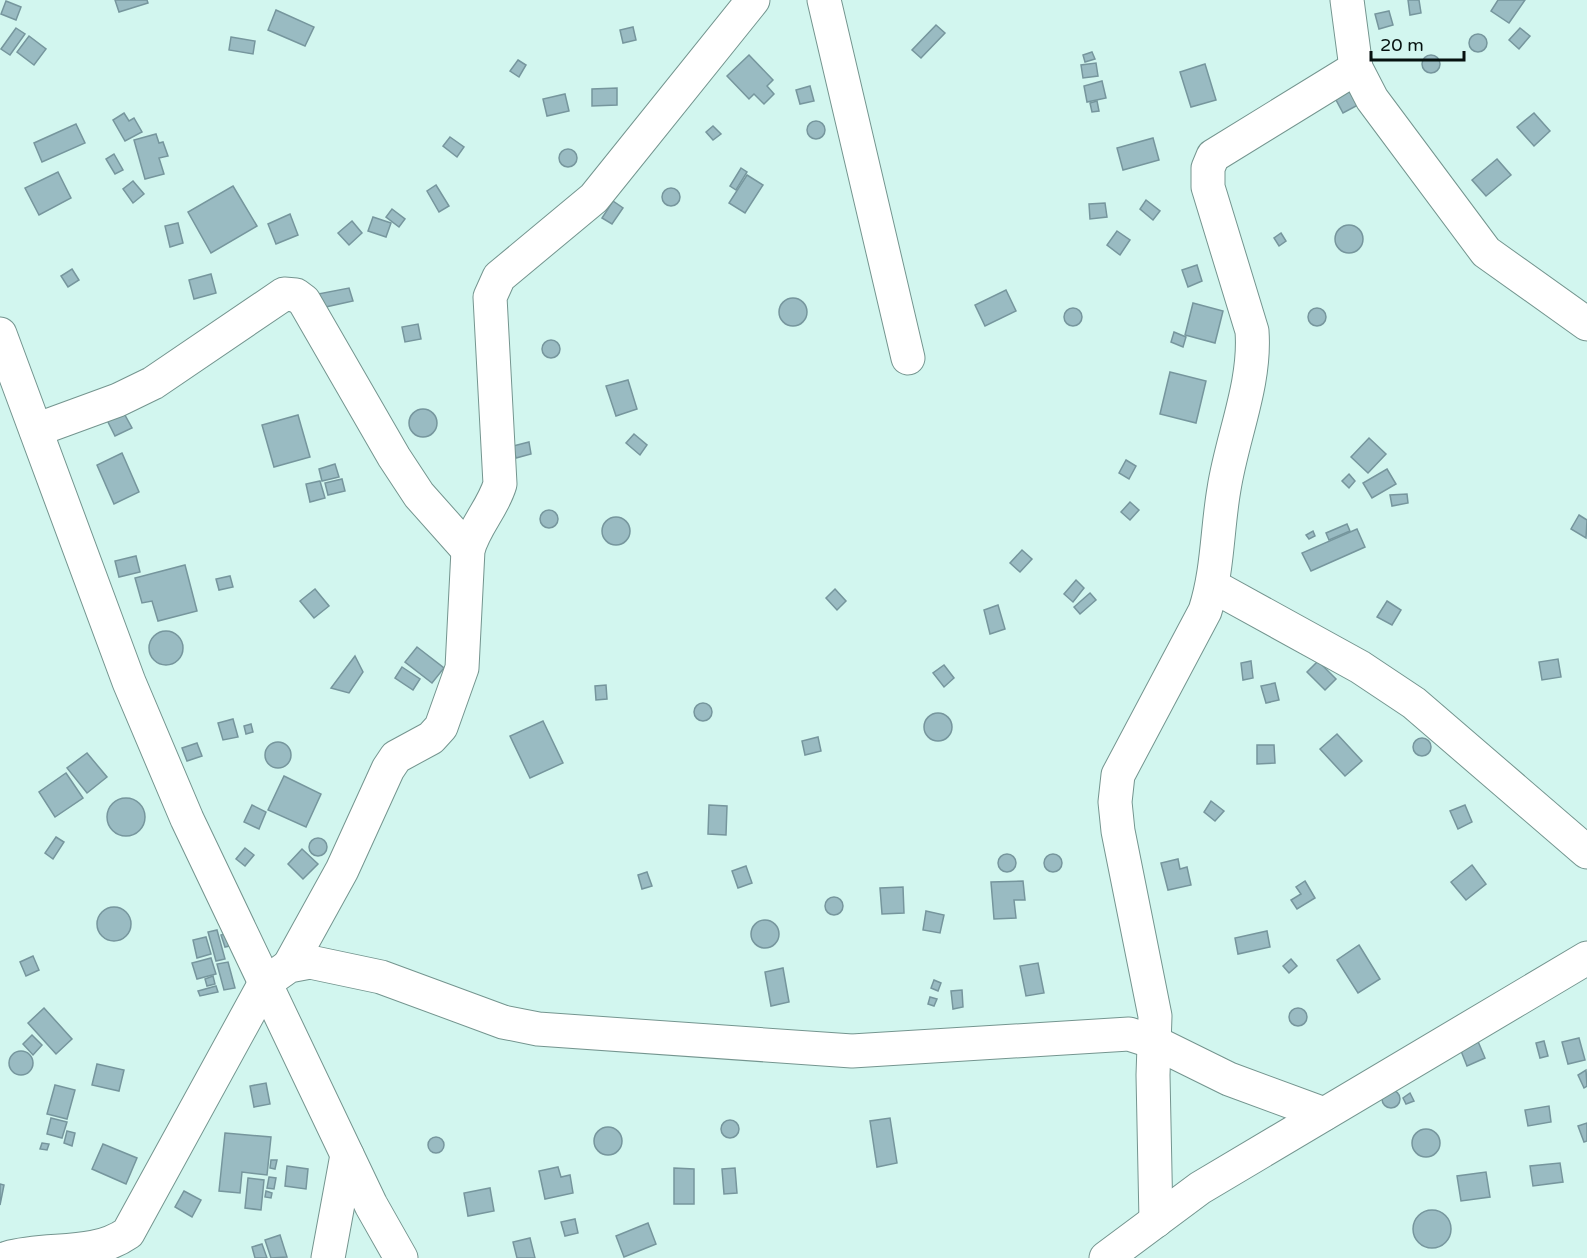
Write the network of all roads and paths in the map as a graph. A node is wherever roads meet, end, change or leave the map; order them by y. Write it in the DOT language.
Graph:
graph roads {
  1 [pos="753,0"];
  2 [pos="824,0"];
  3 [pos="1347,0"];
  4 [pos="1356,68"];
  5 [pos="1587,324"];
  6 [pos="0,334"];
  7 [pos="908,358"];
  8 [pos="36,430"];
  9 [pos="468,550"];
  10 [pos="1213,586"];
  11 [pos="1587,852"];
  12 [pos="1585,966"];
  13 [pos="277,975"];
  14 [pos="1154,1042"];
  15 [pos="1324,1114"];
  16 [pos="347,1155"];
  17 [pos="1156,1221"];
  18 [pos="8,1258"];
  19 [pos="328,1258"];
  20 [pos="401,1258"];
  21 [pos="1106,1258"];
  1 -- 9 [label="street"];
  2 -- 7 [label="street"];
  3 -- 4 [label="street"];
  4 -- 5 [label="street"];
  4 -- 10 [label="street"];
  6 -- 8 [label="street"];
  8 -- 9 [label="street"];
  8 -- 13 [label="street"];
  9 -- 13 [label="street"];
  10 -- 11 [label="street"];
  10 -- 14 [label="street"];
  12 -- 15 [label="street"];
  13 -- 14 [label="street"];
  13 -- 16 [label="street"];
  13 -- 18 [label="street"];
  14 -- 15 [label="street"];
  14 -- 17 [label="street"];
  15 -- 17 [label="street"];
  16 -- 19 [label="street"];
  16 -- 20 [label="street"];
  17 -- 21 [label="street"];
}
